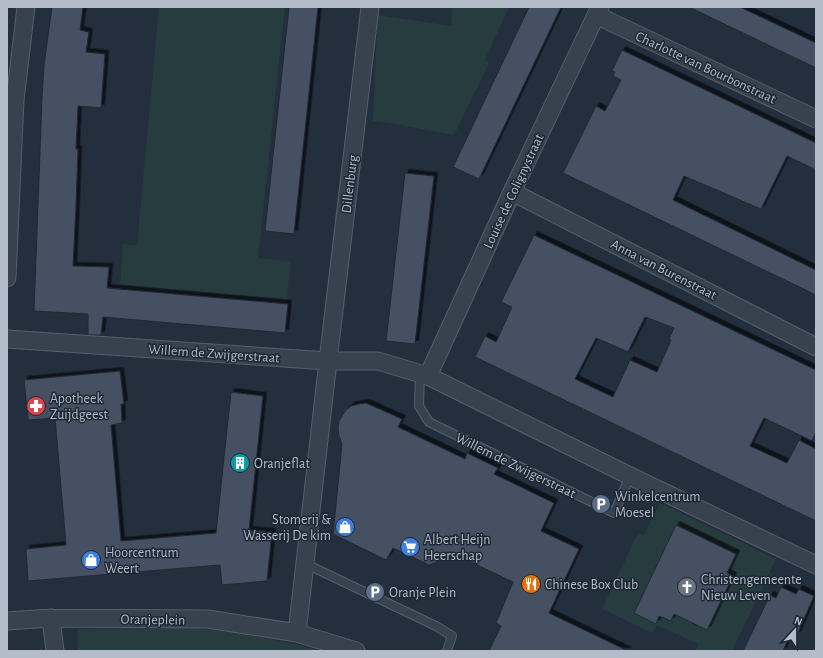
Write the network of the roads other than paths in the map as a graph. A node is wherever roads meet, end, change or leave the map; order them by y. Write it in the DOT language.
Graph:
graph roads {
  1 [pos="26,7"];
  2 [pos="370,7"];
  3 [pos="598,11"];
  4 [pos="11,99"];
  5 [pos="816,119"];
  6 [pos="9,190"];
  7 [pos="512,192"];
  8 [pos="7,278"];
  9 [pos="7,339"];
  10 [pos="816,347"];
  11 [pos="328,361"];
  12 [pos="424,375"];
  13 [pos="630,476"];
  14 [pos="306,564"];
  15 [pos="816,564"];
  16 [pos="51,618"];
  17 [pos="7,621"];
  18 [pos="298,633"];
  19 [pos="55,651"];
  20 [pos="356,651"];
  21 [pos="447,651"];
  1 -- 4 [label="street"];
  2 -- 11 [label="street, Dillenburg"];
  3 -- 5 [label="street, Charlotte van Bourbonstraat"];
  3 -- 7 [label="street, Louise de Colignystraat"];
  4 -- 6 [label="street"];
  6 -- 8 [label="street"];
  7 -- 10 [label="street, Anna van Burenstraat"];
  7 -- 12 [label="street, Louise de Colignystraat"];
  9 -- 11 [label="street, Willem de Zwijgerstraat"];
  11 -- 12 [label="street, Willem de Zwijgerstraat"];
  11 -- 14 [label="street"];
  12 -- 13 [label="street, Willem de Zwijgerstraat"];
  12 -- 13 [label="lane, Willem de Zwijgerstraat"];
  13 -- 15 [label="street, Willem de Zwijgerstraat"];
  14 -- 18 [label="street"];
  14 -- 21 [label="lane"];
  16 -- 17 [label="street, Oranjeplein"];
  16 -- 18 [label="street, Oranjeplein"];
  16 -- 19 [label="street"];
  18 -- 20 [label="street, Oranjeplein"];
}
